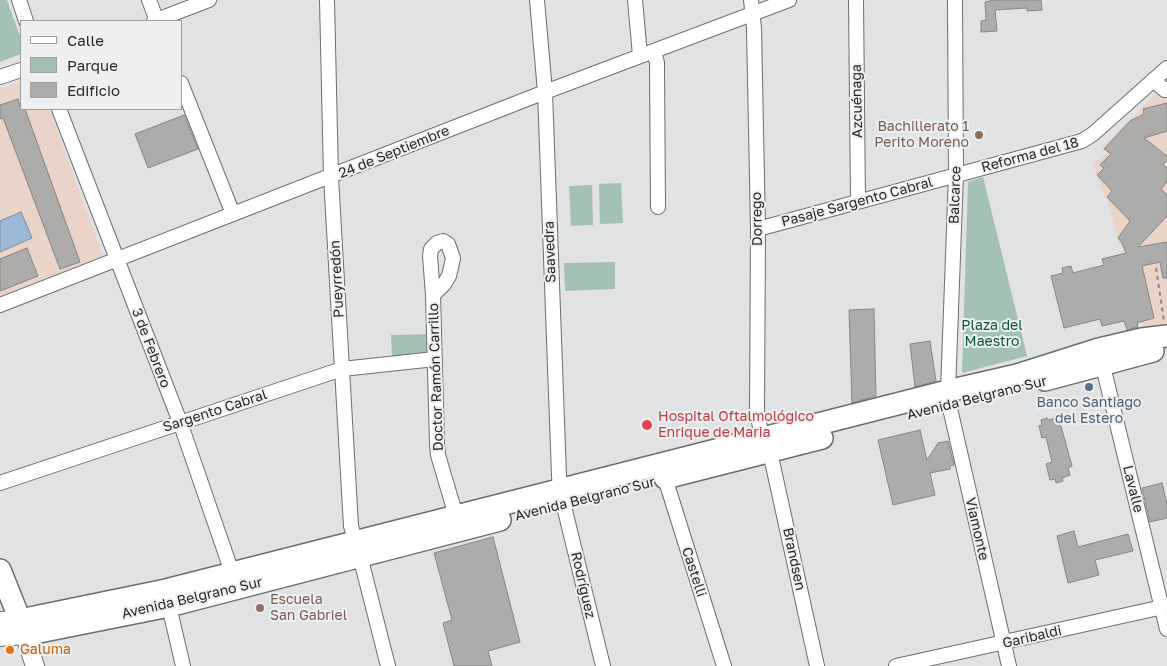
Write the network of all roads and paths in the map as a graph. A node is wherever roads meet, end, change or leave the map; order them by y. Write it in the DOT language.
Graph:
graph roads {
  1 [pos="19,0"];
  2 [pos="149,0"];
  3 [pos="209,0"];
  4 [pos="327,0"];
  5 [pos="537,0"];
  6 [pos="635,0"];
  7 [pos="789,0"];
  8 [pos="856,0"];
  9 [pos="955,0"];
  10 [pos="752,7"];
  11 [pos="26,20"];
  12 [pos="156,20"];
  13 [pos="159,20"];
  14 [pos="654,51"];
  15 [pos="640,56"];
  16 [pos="1167,68"];
  17 [pos="20,70"];
  18 [pos="0,78"];
  19 [pos="1154,80"];
  20 [pos="182,86"];
  21 [pos="1167,89"];
  22 [pos="544,92"];
  23 [pos="59,110"];
  24 [pos="956,175"];
  25 [pos="331,177"];
  26 [pos="858,201"];
  27 [pos="658,207"];
  28 [pos="233,214"];
  29 [pos="758,229"];
  30 [pos="117,258"];
  31 [pos="1156,268"];
  32 [pos="433,295"];
  33 [pos="0,305"];
  34 [pos="1166,341"];
  35 [pos="1100,357"];
  36 [pos="434,359"];
  37 [pos="342,369"];
  38 [pos="949,398"];
  39 [pos="180,422"];
  40 [pos="766,445"];
  41 [pos="665,478"];
  42 [pos="0,483"];
  43 [pos="562,496"];
  44 [pos="456,516"];
  45 [pos="358,549"];
  46 [pos="0,570"];
  47 [pos="235,581"];
  48 [pos="169,606"];
  49 [pos="1164,606"];
  50 [pos="15,625"];
  51 [pos="1167,629"];
  52 [pos="0,637"];
  53 [pos="1003,643"];
  54 [pos="35,666"];
  55 [pos="183,666"];
  56 [pos="388,666"];
  57 [pos="603,666"];
  58 [pos="724,666"];
  59 [pos="817,666"];
  60 [pos="896,666"];
  61 [pos="1009,666"];
  1 -- 11 [label="street"];
  2 -- 12 [label="street"];
  3 -- 13 [label="street"];
  4 -- 25 [label="street, Pueyrredón"];
  5 -- 22 [label="street, Saavedra"];
  6 -- 15 [label="street"];
  7 -- 10 [label="street, 24 de Septiembre"];
  8 -- 26 [label="street, Azcuénaga"];
  9 -- 24 [label="street, Balcarce"];
  10 -- 14 [label="street, 24 de Septiembre"];
  10 -- 29 [label="street, Dorrego"];
  14 -- 15 [label="street, 24 de Septiembre"];
  14 -- 27 [label="street"];
  15 -- 22 [label="street, 24 de Septiembre"];
  16 -- 19 [label="street, Reforma del 18"];
  17 -- 18 [label="street"];
  19 -- 21 [label="street"];
  19 -- 24 [label="street, Reforma del 18"];
  20 -- 28 [label="street"];
  22 -- 25 [label="street, 24 de Septiembre"];
  22 -- 43 [label="street, Saavedra"];
  23 -- 30 [label="street, 3 de Febrero"];
  24 -- 26 [label="street, Pasaje Sargento Cabral"];
  24 -- 38 [label="street, Balcarce"];
  25 -- 28 [label="street, 24 de Septiembre"];
  25 -- 37 [label="street, Pueyrredón"];
  26 -- 29 [label="street, Pasaje Sargento Cabral"];
  28 -- 30 [label="street, 24 de Septiembre"];
  29 -- 40 [label="street, Dorrego"];
  30 -- 33 [label="street, 24 de Septiembre"];
  30 -- 39 [label="street, 3 de Febrero"];
  31 -- 34 [label="path"];
  32 -- 36 [label="street, Doctor Ramón Carrillo"];
  34 -- 35 [label="highway, Avenida Belgrano Sur"];
  35 -- 38 [label="highway, Avenida Belgrano Sur"];
  35 -- 49 [label="street, Lavalle"];
  36 -- 37 [label="street, Sargento Cabral"];
  36 -- 44 [label="street, Doctor Ramón Carrillo"];
  37 -- 39 [label="street, Sargento Cabral"];
  37 -- 45 [label="street, Pueyrredón"];
  38 -- 40 [label="highway, Avenida Belgrano Sur"];
  38 -- 53 [label="street, Viamonte"];
  39 -- 42 [label="street, Sargento Cabral"];
  39 -- 47 [label="street, 3 de Febrero"];
  40 -- 41 [label="highway, Avenida Belgrano Sur"];
  40 -- 43 [label="highway, Avenida Belgrano Sur"];
  40 -- 59 [label="street, Brandsen"];
  41 -- 43 [label="highway, Avenida Belgrano Sur"];
  41 -- 58 [label="street, Castelli"];
  43 -- 44 [label="highway, Avenida Belgrano Sur"];
  43 -- 45 [label="highway, Avenida Belgrano Sur"];
  43 -- 57 [label="street, Rodríguez"];
  44 -- 45 [label="highway, Avenida Belgrano Sur"];
  45 -- 47 [label="highway, Avenida Belgrano Sur"];
  45 -- 56 [label="street, Pueyrredón"];
  46 -- 50 [label="highway"];
  47 -- 48 [label="highway, Avenida Belgrano Sur"];
  47 -- 50 [label="highway, Avenida Belgrano Sur"];
  48 -- 50 [label="highway, Avenida Belgrano Sur"];
  48 -- 55 [label="street"];
  49 -- 51 [label="street, Lavalle"];
  49 -- 53 [label="street, Garibaldi"];
  50 -- 52 [label="main road, Avenida Belgrano Sur"];
  50 -- 54 [label="main road"];
  53 -- 60 [label="street, Garibaldi"];
  53 -- 61 [label="street, Viamonte"];
}
